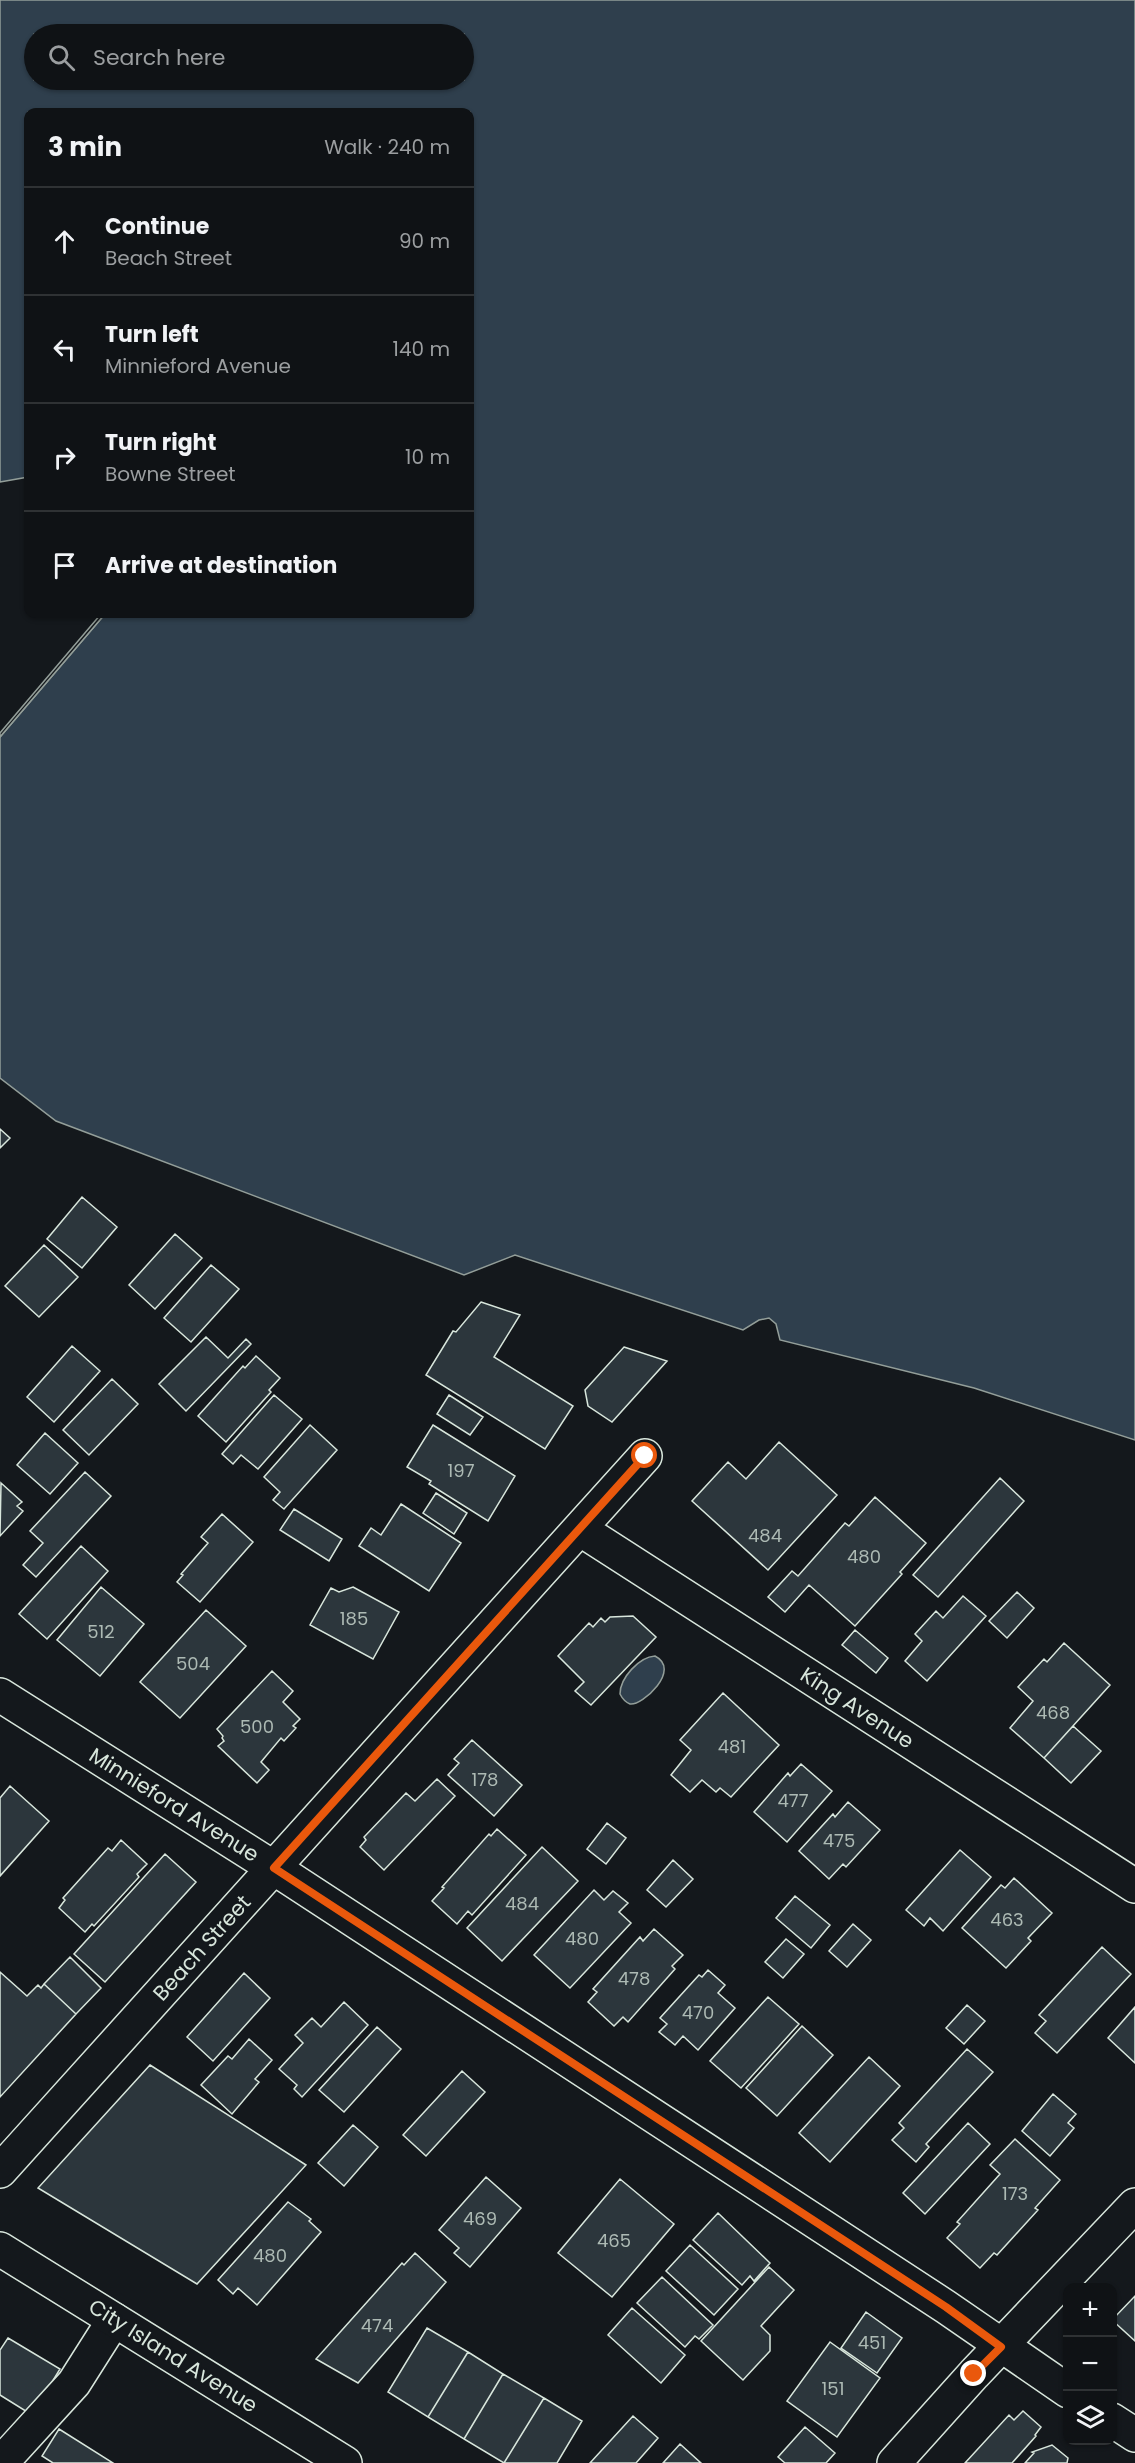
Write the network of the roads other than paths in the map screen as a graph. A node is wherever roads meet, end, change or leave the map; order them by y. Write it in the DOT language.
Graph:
graph roads {
  1 [pos="645,1456"];
  2 [pos="580,1529"];
  3 [pos="0,1695"];
  4 [pos="274,1868"];
  5 [pos="1135,1886"];
  6 [pos="0,2171"];
  7 [pos="1135,2205"];
  8 [pos="0,2249"];
  9 [pos="114,2320"];
  10 [pos="1001,2347"];
  11 [pos="1063,2388"];
  12 [pos="1117,2423"];
  13 [pos="1135,2435"];
  14 [pos="1,2463"];
  15 [pos="345,2463"];
  16 [pos="894,2463"];
  1 -- 2 [label="street, Beach Street"];
  2 -- 4 [label="street, Beach Street"];
  2 -- 5 [label="street, King Avenue"];
  3 -- 4 [label="street, Minnieford Avenue"];
  4 -- 6 [label="street, Beach Street"];
  4 -- 10 [label="street, Minnieford Avenue"];
  7 -- 10 [label="street"];
  8 -- 9 [label="street, City Island Avenue"];
  9 -- 14 [label="street"];
  9 -- 15 [label="street, City Island Avenue"];
  10 -- 11 [label="street, Minnieford Avenue"];
  10 -- 16 [label="street"];
  12 -- 13 [label="street"];
}
